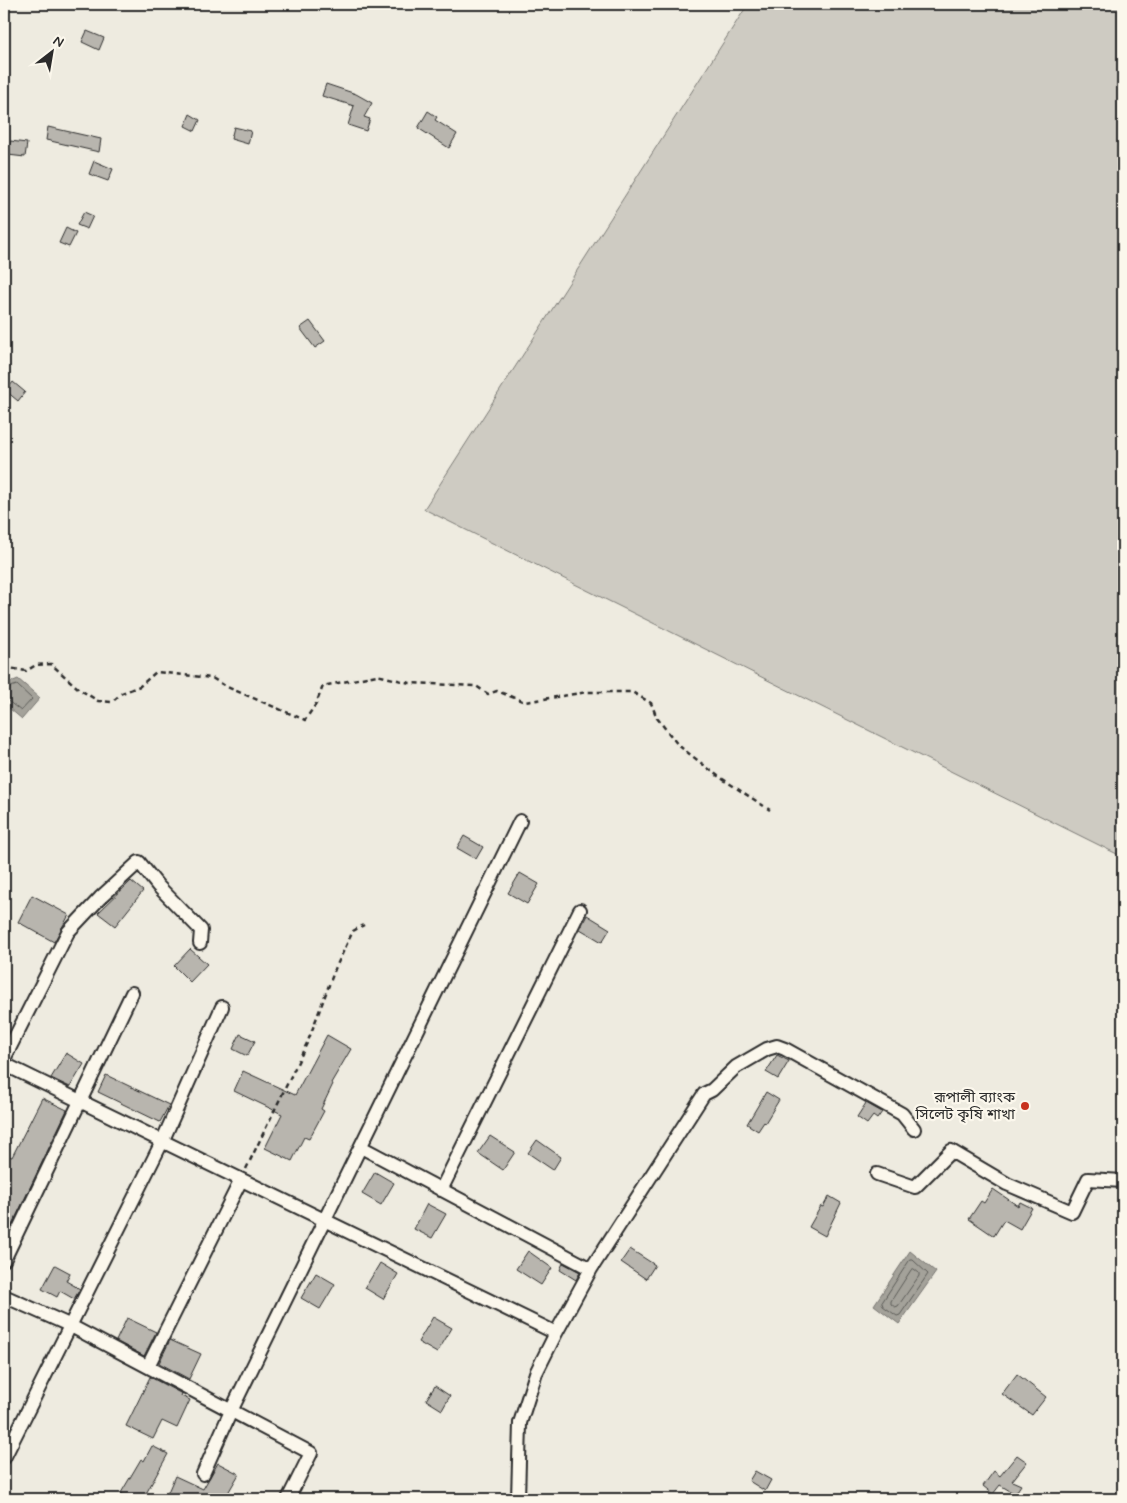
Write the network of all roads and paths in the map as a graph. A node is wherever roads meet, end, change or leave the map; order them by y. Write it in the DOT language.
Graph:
graph roads {
  1 [pos="4,667"];
  2 [pos="770,810"];
  3 [pos="520,821"];
  4 [pos="580,910"];
  5 [pos="364,925"];
  6 [pos="200,943"];
  7 [pos="132,993"];
  8 [pos="222,1007"];
  9 [pos="4,1060"];
  10 [pos="4,1064"];
  11 [pos="80,1102"];
  12 [pos="914,1129"];
  13 [pos="162,1142"];
  14 [pos="361,1147"];
  15 [pos="877,1174"];
  16 [pos="241,1180"];
  17 [pos="1123,1181"];
  18 [pos="442,1190"];
  19 [pos="325,1220"];
  20 [pos="4,1260"];
  21 [pos="591,1269"];
  22 [pos="4,1296"];
  23 [pos="70,1325"];
  24 [pos="556,1333"];
  25 [pos="148,1366"];
  26 [pos="231,1411"];
  27 [pos="4,1458"];
  28 [pos="203,1474"];
  29 [pos="288,1499"];
  30 [pos="518,1499"];
  1 -- 2 [label="path"];
  3 -- 14 [label="street"];
  4 -- 18 [label="street"];
  5 -- 16 [label="path"];
  6 -- 9 [label="street"];
  7 -- 11 [label="street"];
  8 -- 13 [label="street"];
  10 -- 11 [label="street"];
  11 -- 13 [label="street"];
  11 -- 20 [label="street"];
  12 -- 21 [label="street"];
  13 -- 16 [label="street"];
  13 -- 23 [label="street"];
  14 -- 18 [label="street"];
  14 -- 19 [label="street"];
  15 -- 17 [label="street"];
  16 -- 19 [label="street"];
  16 -- 25 [label="street"];
  18 -- 21 [label="street"];
  19 -- 24 [label="street"];
  19 -- 26 [label="street"];
  21 -- 24 [label="street"];
  22 -- 23 [label="street"];
  23 -- 25 [label="street"];
  23 -- 27 [label="street"];
  24 -- 30 [label="street"];
  25 -- 26 [label="street"];
  26 -- 28 [label="street"];
  26 -- 29 [label="street"];
}
